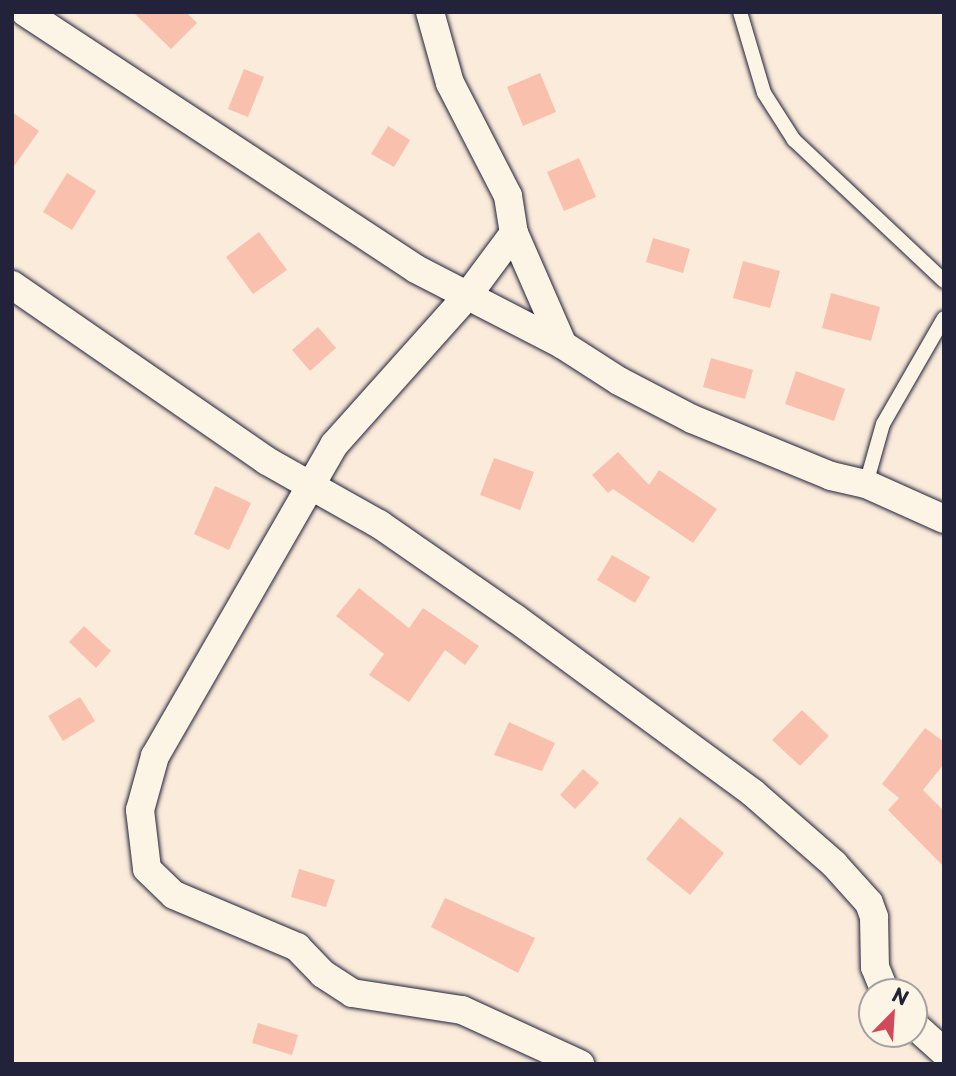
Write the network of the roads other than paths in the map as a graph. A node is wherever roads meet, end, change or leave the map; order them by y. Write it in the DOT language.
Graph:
graph roads {
  1 [pos="25,12"];
  2 [pos="430,12"];
  3 [pos="740,12"];
  4 [pos="514,233"];
  5 [pos="944,281"];
  6 [pos="12,285"];
  7 [pos="468,295"];
  8 [pos="944,318"];
  9 [pos="563,345"];
  10 [pos="866,484"];
  11 [pos="313,488"];
  12 [pos="944,519"];
  13 [pos="879,978"];
  14 [pos="928,1038"];
  15 [pos="944,1052"];
  16 [pos="580,1064"];
  1 -- 7 [label="street"];
  2 -- 4 [label="street"];
  3 -- 5 [label="lane"];
  4 -- 7 [label="street"];
  4 -- 9 [label="street"];
  6 -- 11 [label="street"];
  7 -- 9 [label="street"];
  7 -- 11 [label="street"];
  8 -- 10 [label="lane"];
  9 -- 10 [label="street"];
  10 -- 12 [label="street"];
  11 -- 13 [label="street"];
  11 -- 16 [label="street"];
  14 -- 15 [label="street"];
}
